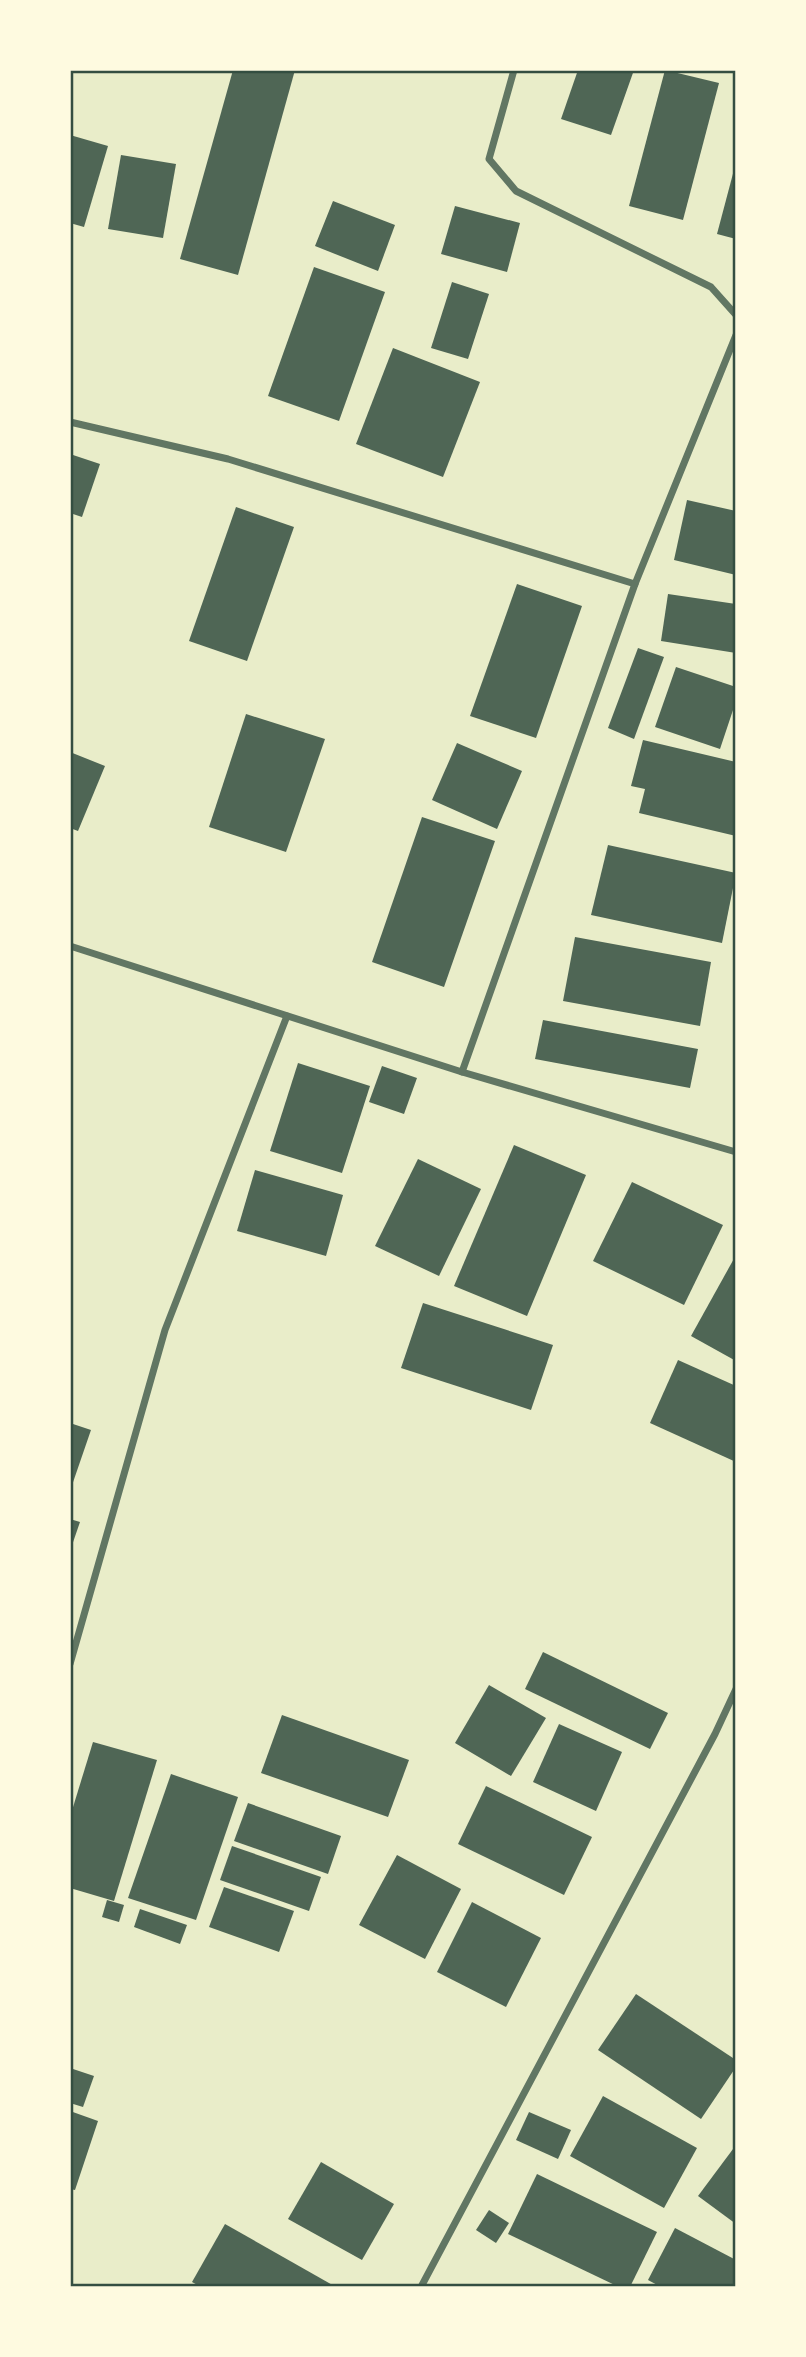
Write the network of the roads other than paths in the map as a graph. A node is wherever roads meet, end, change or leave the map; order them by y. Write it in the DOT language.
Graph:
graph roads {
  1 [pos="514,70"];
  2 [pos="736,315"];
  3 [pos="736,335"];
  4 [pos="70,422"];
  5 [pos="635,584"];
  6 [pos="70,946"];
  7 [pos="287,1016"];
  8 [pos="462,1072"];
  9 [pos="736,1152"];
  10 [pos="70,1664"];
  11 [pos="736,1689"];
  12 [pos="421,2287"];
  1 -- 2 [label="street"];
  3 -- 5 [label="street"];
  4 -- 5 [label="street"];
  5 -- 8 [label="street"];
  6 -- 7 [label="street"];
  7 -- 8 [label="street"];
  7 -- 10 [label="street"];
  8 -- 9 [label="street"];
  11 -- 12 [label="street"];
}
